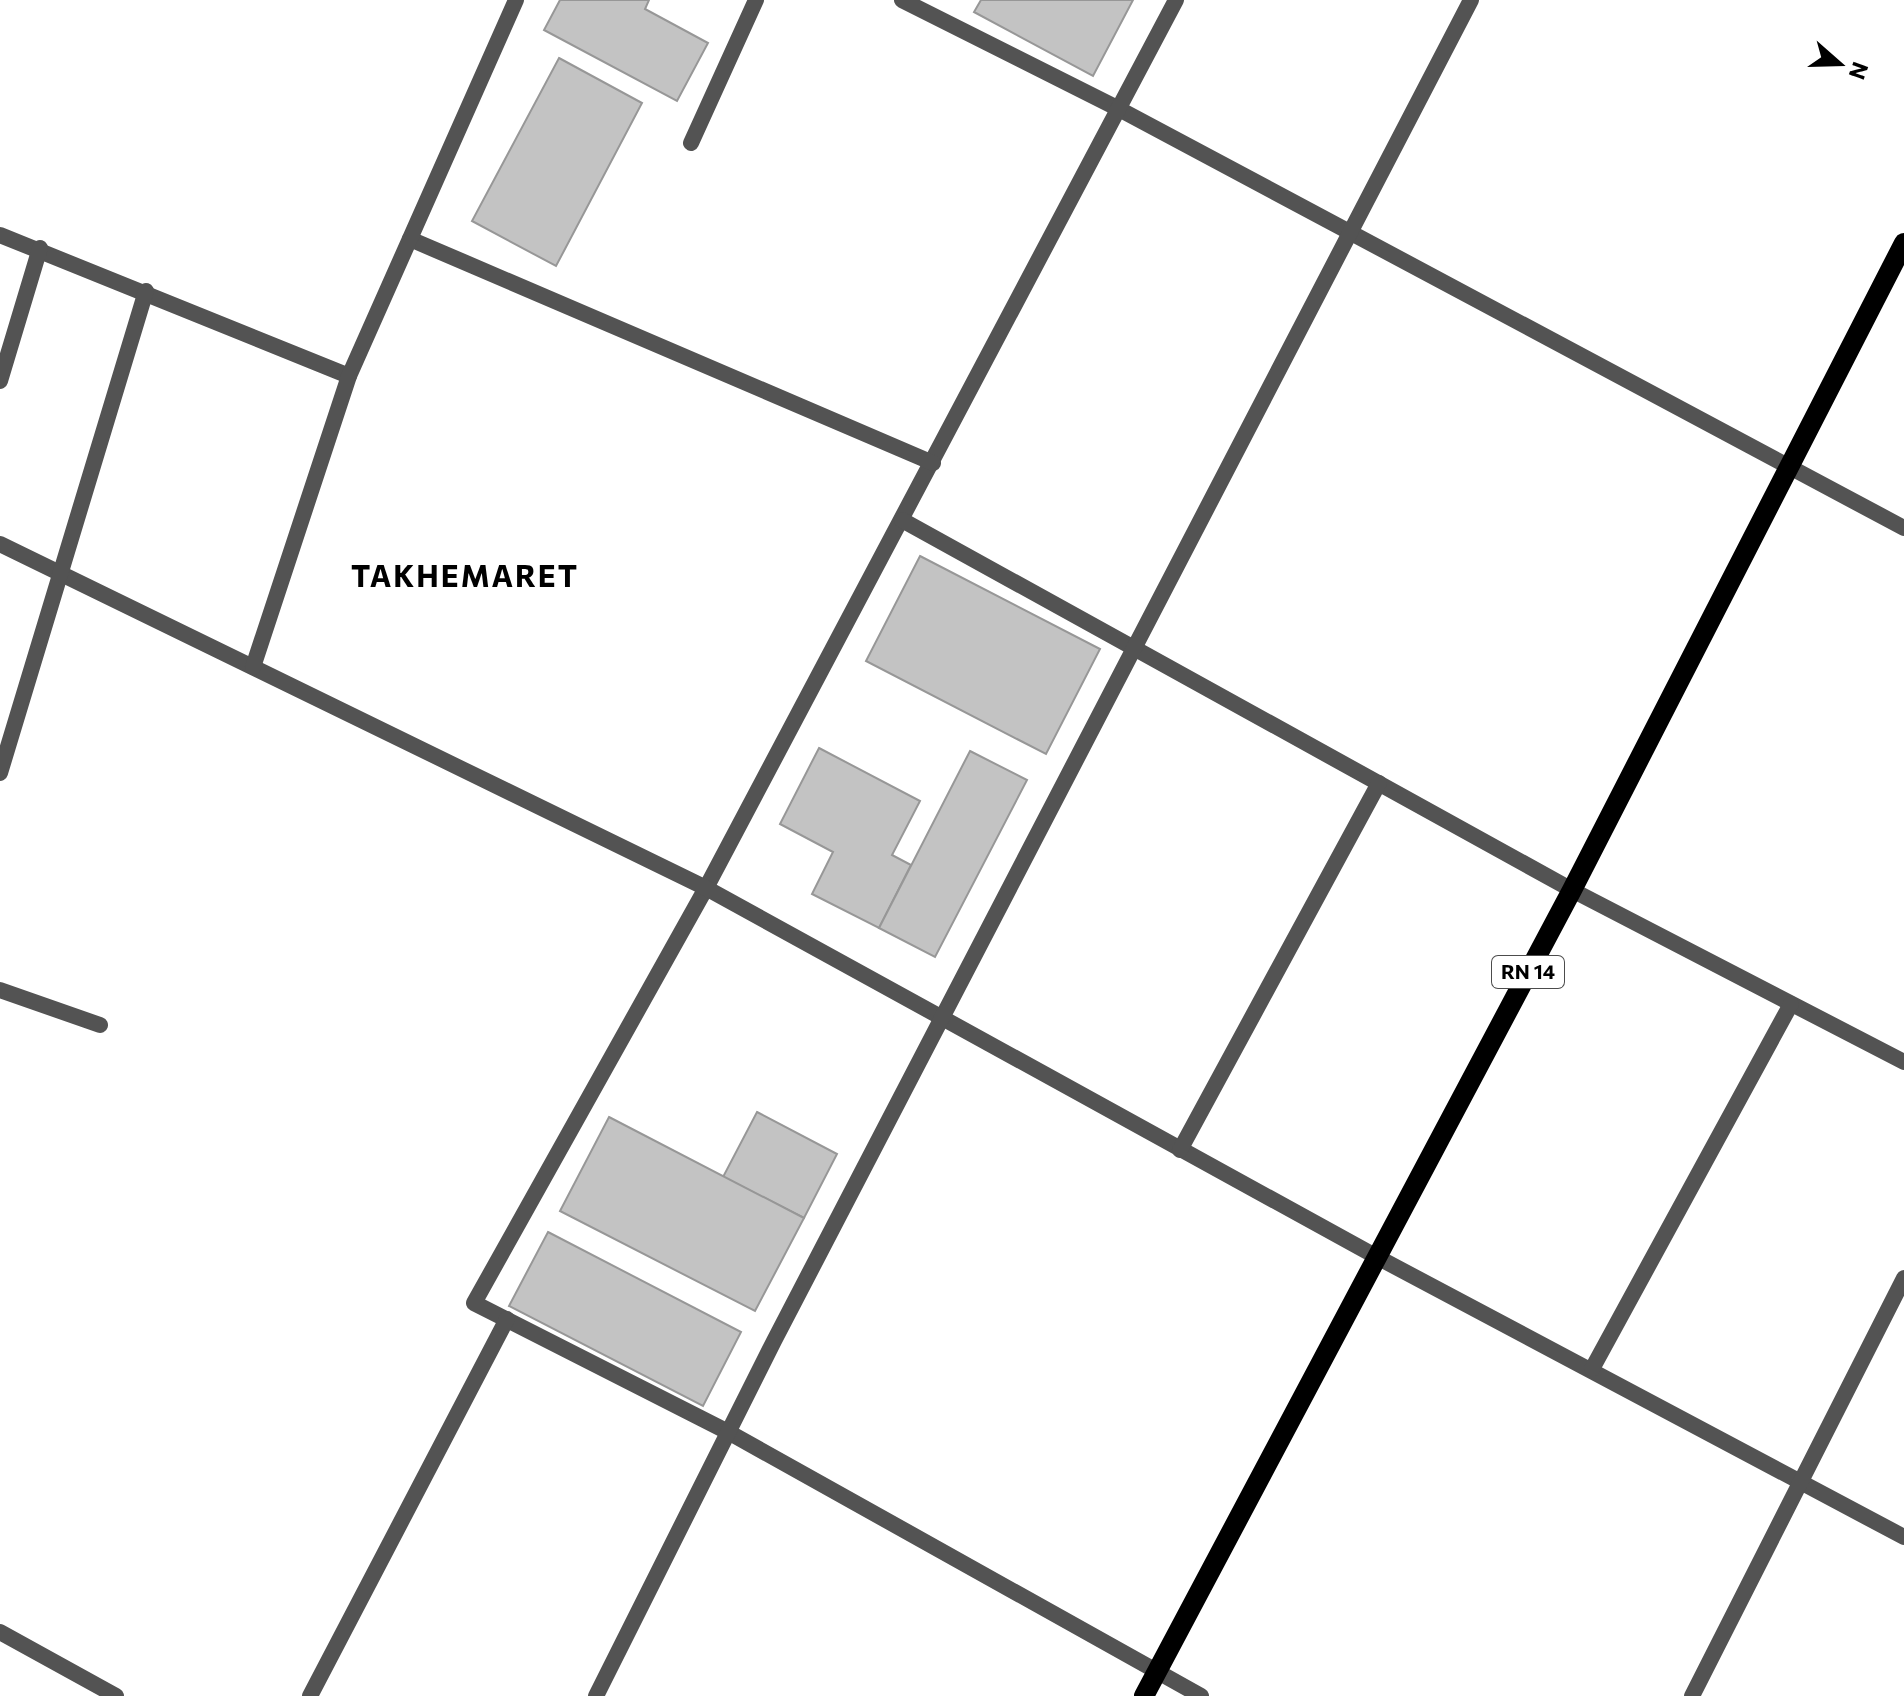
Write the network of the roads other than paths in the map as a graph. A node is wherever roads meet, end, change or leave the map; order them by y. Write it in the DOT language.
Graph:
graph roads {
  1 [pos="516,0"];
  2 [pos="756,0"];
  3 [pos="902,0"];
  4 [pos="1176,0"];
  5 [pos="1471,0"];
  6 [pos="1119,109"];
  7 [pos="691,143"];
  8 [pos="1349,234"];
  9 [pos="0,235"];
  10 [pos="410,239"];
  11 [pos="1904,243"];
  12 [pos="40,248"];
  13 [pos="146,291"];
  14 [pos="349,376"];
  15 [pos="0,381"];
  16 [pos="933,463"];
  17 [pos="1787,466"];
  18 [pos="902,520"];
  19 [pos="1904,528"];
  20 [pos="0,544"];
  21 [pos="60,573"];
  22 [pos="1134,647"];
  23 [pos="253,667"];
  24 [pos="0,773"];
  25 [pos="1379,783"];
  26 [pos="706,888"];
  27 [pos="1572,890"];
  28 [pos="0,990"];
  29 [pos="1791,1004"];
  30 [pos="942,1016"];
  31 [pos="100,1025"];
  32 [pos="1904,1062"];
  33 [pos="1180,1150"];
  34 [pos="1377,1257"];
  35 [pos="1904,1278"];
  36 [pos="507,1319"];
  37 [pos="1592,1369"];
  38 [pos="730,1433"];
  39 [pos="1800,1484"];
  40 [pos="1904,1537"];
  41 [pos="0,1632"];
  42 [pos="1156,1673"];
  43 [pos="116,1696"];
  44 [pos="310,1696"];
  45 [pos="596,1696"];
  46 [pos="1144,1696"];
  47 [pos="1201,1696"];
  48 [pos="1692,1696"];
  1 -- 10 [label="street"];
  2 -- 7 [label="street"];
  3 -- 6 [label="street"];
  4 -- 6 [label="street"];
  5 -- 8 [label="street"];
  6 -- 8 [label="street"];
  6 -- 16 [label="street"];
  8 -- 17 [label="street"];
  8 -- 22 [label="street"];
  9 -- 12 [label="street"];
  10 -- 14 [label="street"];
  10 -- 16 [label="street"];
  11 -- 17 [label="main road, RN 14"];
  12 -- 13 [label="street"];
  12 -- 15 [label="street"];
  13 -- 14 [label="street"];
  13 -- 21 [label="street"];
  14 -- 23 [label="street"];
  16 -- 18 [label="street"];
  17 -- 19 [label="street"];
  17 -- 27 [label="main road, RN 14"];
  18 -- 22 [label="street"];
  18 -- 26 [label="street"];
  20 -- 21 [label="street"];
  21 -- 23 [label="street"];
  21 -- 24 [label="street"];
  22 -- 25 [label="street"];
  22 -- 30 [label="street"];
  23 -- 26 [label="street"];
  25 -- 27 [label="street"];
  25 -- 33 [label="street"];
  26 -- 30 [label="street"];
  26 -- 36 [label="street"];
  27 -- 29 [label="street"];
  27 -- 34 [label="main road, RN 14"];
  28 -- 31 [label="street"];
  29 -- 32 [label="street"];
  29 -- 37 [label="street"];
  30 -- 33 [label="street"];
  30 -- 38 [label="street"];
  33 -- 34 [label="street"];
  34 -- 37 [label="street"];
  34 -- 42 [label="main road, RN 14"];
  35 -- 39 [label="street"];
  36 -- 38 [label="street"];
  36 -- 44 [label="street"];
  37 -- 39 [label="street"];
  38 -- 42 [label="street"];
  38 -- 45 [label="street"];
  39 -- 40 [label="street"];
  39 -- 48 [label="street"];
  41 -- 43 [label="street"];
  42 -- 46 [label="main road, RN 14"];
  42 -- 47 [label="street"];
}
